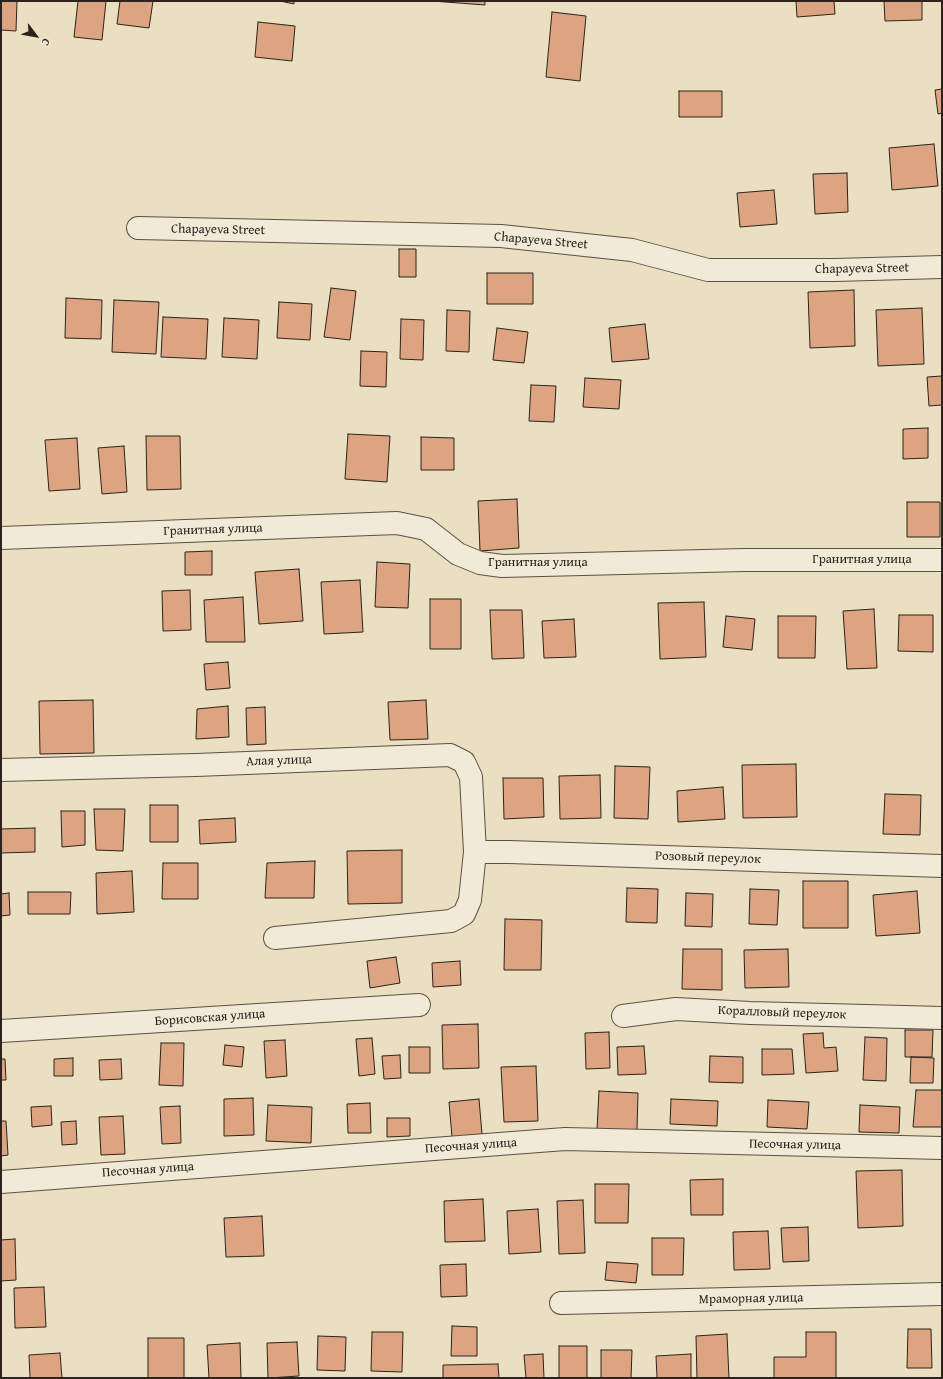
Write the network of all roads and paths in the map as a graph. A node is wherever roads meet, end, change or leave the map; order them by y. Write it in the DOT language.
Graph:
graph roads {
  1 [pos="138,228"];
  2 [pos="942,267"];
  3 [pos="1,538"];
  4 [pos="942,560"];
  5 [pos="1,770"];
  6 [pos="474,852"];
  7 [pos="942,866"];
  8 [pos="275,938"];
  9 [pos="419,1005"];
  10 [pos="622,1016"];
  11 [pos="942,1018"];
  12 [pos="1,1031"];
  13 [pos="942,1148"];
  14 [pos="1,1182"];
  15 [pos="942,1294"];
  16 [pos="561,1303"];
  1 -- 2 [label="street, Chapayeva Street"];
  3 -- 4 [label="street, Гранитная улица"];
  5 -- 6 [label="street, Алая улица"];
  6 -- 7 [label="street, Розовый переулок"];
  6 -- 8 [label="street, Алая улица"];
  9 -- 12 [label="street, Борисовская улица"];
  10 -- 11 [label="street, Коралловый переулок"];
  13 -- 14 [label="street, Песочная улица"];
  15 -- 16 [label="street, Мраморная улица"];
}
